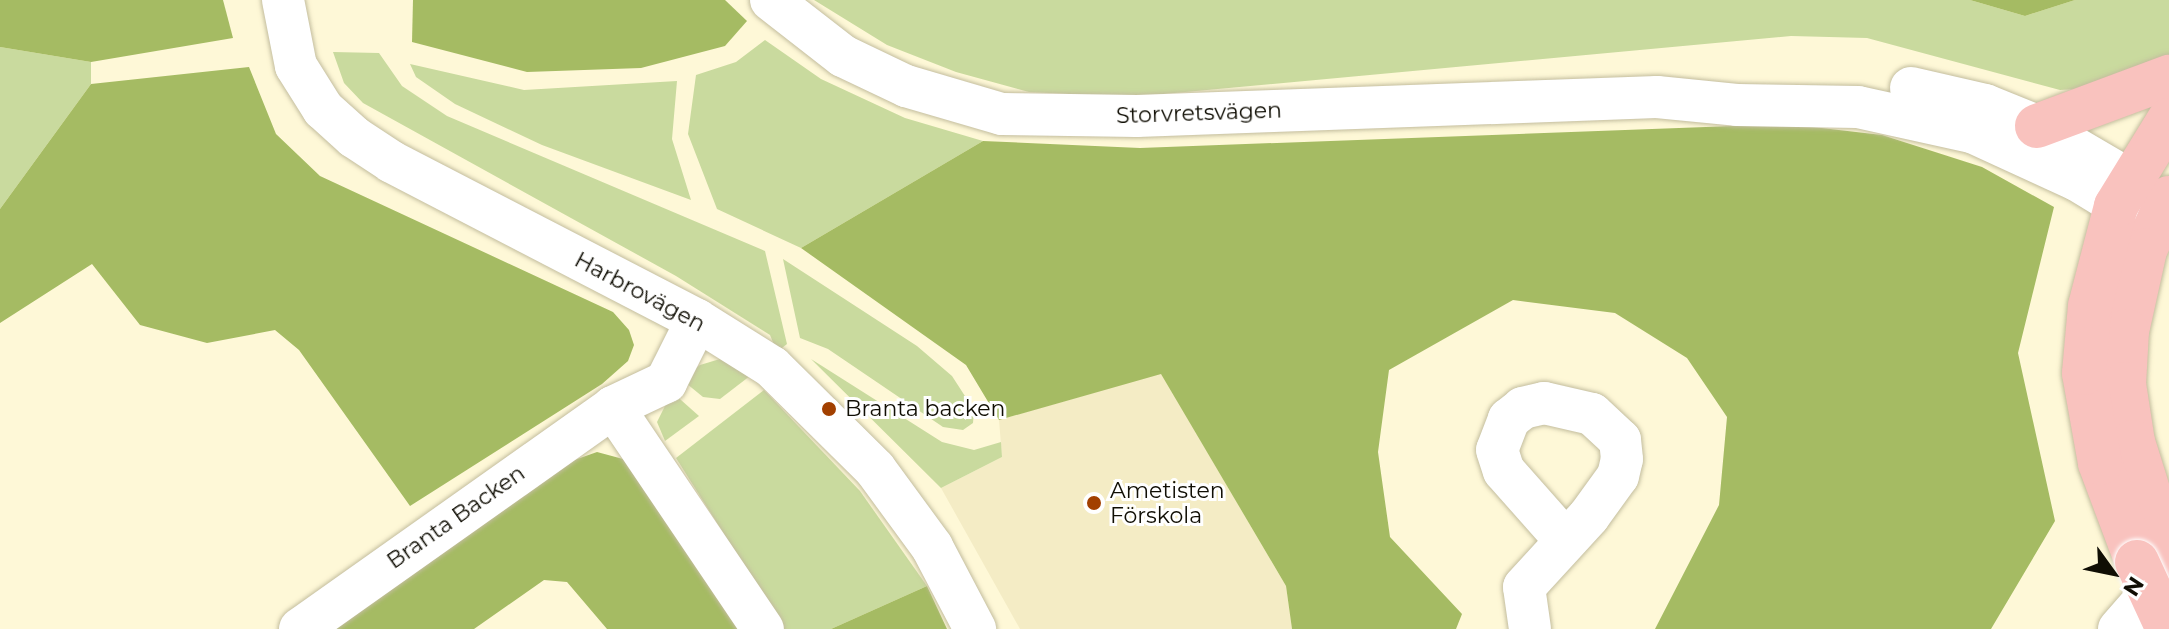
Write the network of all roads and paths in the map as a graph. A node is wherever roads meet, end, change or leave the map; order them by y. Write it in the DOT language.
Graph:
graph roads {
  1 [pos="780,8"];
  2 [pos="289,32"];
  3 [pos="2169,77"];
  4 [pos="1657,97"];
  5 [pos="2169,120"];
  6 [pos="2037,126"];
  7 [pos="2147,202"];
  8 [pos="697,320"];
  9 [pos="613,407"];
  10 [pos="1565,540"];
  11 [pos="2160,560"];
  12 [pos="300,629"];
  13 [pos="763,629"];
  14 [pos="975,629"];
  15 [pos="1530,629"];
  16 [pos="2119,629"];
  17 [pos="2168,629"];
  1 -- 4 [label="street, Storvretsvägen"];
  2 -- 8 [label="street, Harbrovägen"];
  3 -- 6 [label="main road"];
  4 -- 6 [label="street, Storvretsvägen"];
  4 -- 7 [label="street, Storvretsvägen"];
  5 -- 7 [label="main road"];
  6 -- 7 [label="street, Storvretsvägen"];
  7 -- 11 [label="main road"];
  8 -- 9 [label="street, Branta Backen"];
  8 -- 14 [label="street, Harbrovägen"];
  9 -- 12 [label="street, Branta Backen"];
  9 -- 13 [label="street"];
  10 -- 15 [label="street"];
  11 -- 16 [label="street"];
  11 -- 17 [label="main road, bridge"];
}
